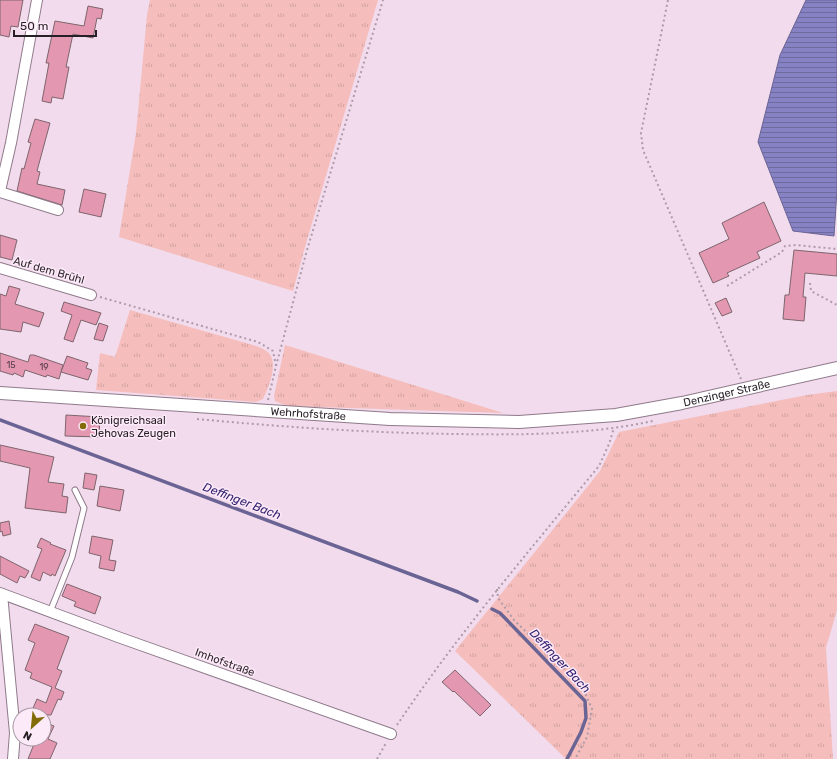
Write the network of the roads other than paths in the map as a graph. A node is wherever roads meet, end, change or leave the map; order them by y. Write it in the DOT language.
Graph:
graph roads {
  1 [pos="38,0"];
  2 [pos="0,192"];
  3 [pos="58,210"];
  4 [pos="0,268"];
  5 [pos="91,295"];
  6 [pos="837,368"];
  7 [pos="0,393"];
  8 [pos="616,415"];
  9 [pos="75,490"];
  10 [pos="1,593"];
  11 [pos="50,612"];
  12 [pos="391,734"];
  13 [pos="13,759"];
  1 -- 2 [label="street"];
  2 -- 3 [label="street"];
  4 -- 5 [label="street, Auf dem Brühl"];
  6 -- 8 [label="street, Denzinger Straße"];
  7 -- 8 [label="street, Wehrhofstraße"];
  9 -- 11 [label="lane"];
  10 -- 11 [label="street, Imhofstraße"];
  10 -- 13 [label="street"];
  11 -- 12 [label="street, Imhofstraße"];
}
